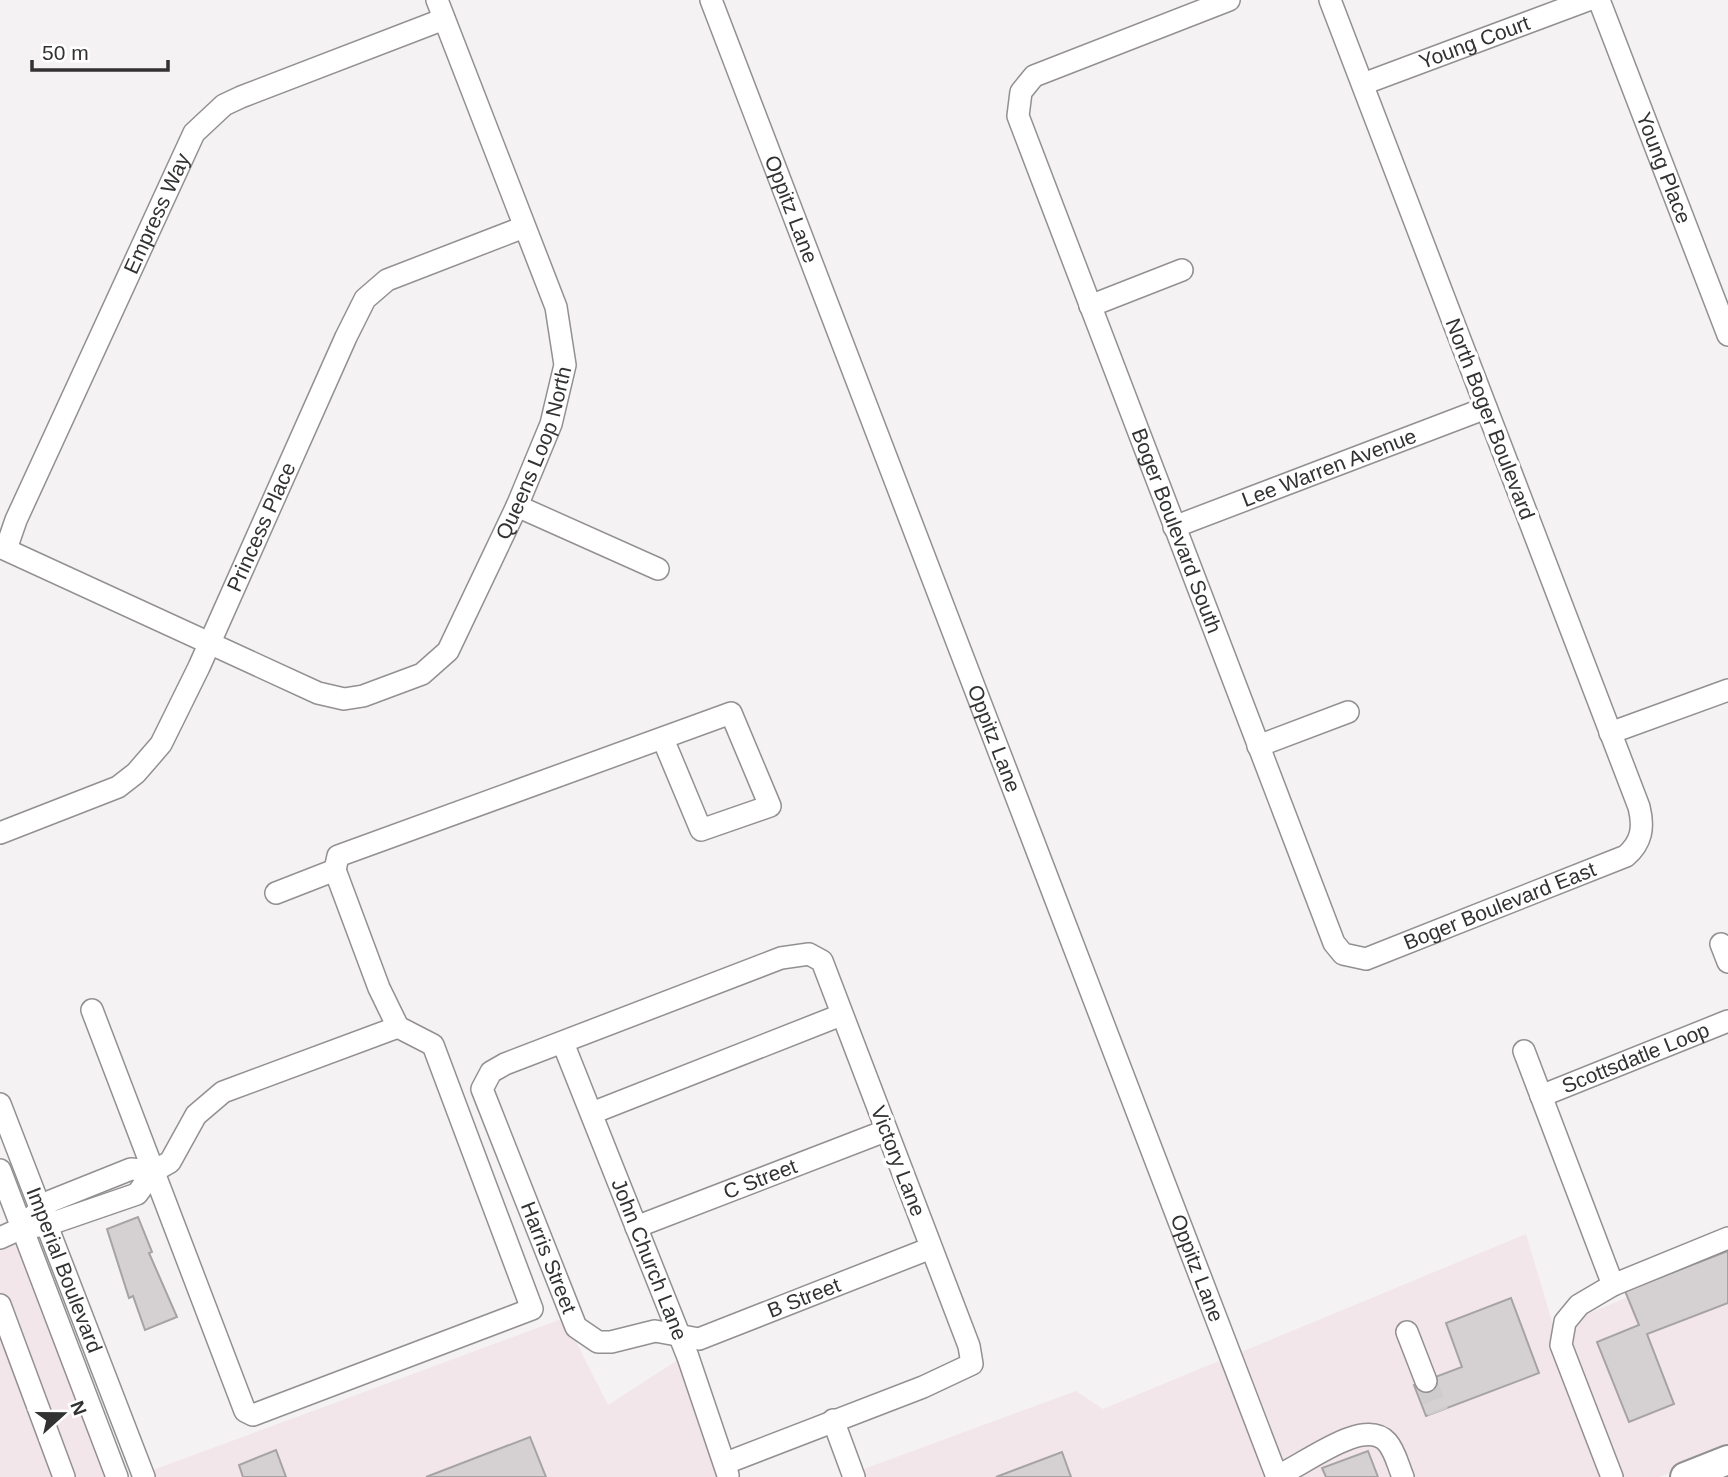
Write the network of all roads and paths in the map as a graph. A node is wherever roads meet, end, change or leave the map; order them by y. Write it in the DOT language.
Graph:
graph roads {
  1 [pos="711,0"];
  2 [pos="1229,0"];
  3 [pos="1330,0"];
  4 [pos="1588,0"];
  5 [pos="1599,0"];
  6 [pos="440,9"];
  7 [pos="1363,84"];
  8 [pos="524,227"];
  9 [pos="1182,270"];
  10 [pos="1090,306"];
  11 [pos="1728,335"];
  12 [pos="1486,408"];
  13 [pos="517,506"];
  14 [pos="1174,527"];
  15 [pos="3,548"];
  16 [pos="658,569"];
  17 [pos="209,641"];
  18 [pos="1728,690"];
  19 [pos="1349,712"];
  20 [pos="1610,733"];
  21 [pos="663,739"];
  22 [pos="1258,746"];
  23 [pos="0,833"];
  24 [pos="1640,840"];
  25 [pos="335,870"];
  26 [pos="276,892"];
  27 [pos="1355,958"];
  28 [pos="92,1010"];
  29 [pos="841,1016"];
  30 [pos="1728,1021"];
  31 [pos="398,1027"];
  32 [pos="563,1043"];
  33 [pos="1524,1051"];
  34 [pos="1541,1096"];
  35 [pos="0,1104"];
  36 [pos="592,1113"];
  37 [pos="886,1131"];
  38 [pos="6,1139"];
  39 [pos="0,1170"];
  40 [pos="154,1171"];
  41 [pos="44,1217"];
  42 [pos="636,1227"];
  43 [pos="22,1228"];
  44 [pos="0,1238"];
  45 [pos="1728,1238"];
  46 [pos="931,1248"];
  47 [pos="1613,1285"];
  48 [pos="0,1305"];
  49 [pos="1407,1332"];
  50 [pos="677,1336"];
  51 [pos="1426,1381"];
  52 [pos="833,1420"];
  53 [pos="1720,1468"];
  54 [pos="727,1470"];
  55 [pos="1277,1476"];
  56 [pos="64,1477"];
  57 [pos="117,1477"];
  58 [pos="144,1477"];
  59 [pos="854,1477"];
  60 [pos="1403,1477"];
  61 [pos="1612,1477"];
  62 [pos="1685,1477"];
  1 -- 55 [label="street, Oppitz Lane"];
  2 -- 10 [label="street, Boger Boulevard South"];
  3 -- 7 [label="street, North Boger Boulevard"];
  4 -- 7 [label="street, Young Court"];
  5 -- 11 [label="street, Young Place"];
  6 -- 8 [label="street, Queens Loop North"];
  6 -- 15 [label="street, Empress Way"];
  7 -- 12 [label="street, North Boger Boulevard"];
  8 -- 13 [label="street, Queens Loop North"];
  8 -- 17 [label="street, Princess Place"];
  9 -- 10 [label="street"];
  10 -- 14 [label="street, Boger Boulevard South"];
  12 -- 14 [label="street, Lee Warren Avenue"];
  12 -- 20 [label="street, North Boger Boulevard"];
  13 -- 16 [label="street"];
  13 -- 17 [label="street, Queens Loop North"];
  14 -- 22 [label="street, Boger Boulevard South"];
  15 -- 17 [label="street, Queens Loop North"];
  17 -- 23 [label="street, Princess Place"];
  18 -- 20 [label="street"];
  19 -- 22 [label="street"];
  20 -- 24 [label="street, North Boger Boulevard"];
  21 -- 21 [label="street"];
  21 -- 25 [label="street"];
  22 -- 27 [label="street, Boger Boulevard South"];
  24 -- 27 [label="street, Boger Boulevard East"];
  25 -- 26 [label="street"];
  25 -- 31 [label="street"];
  28 -- 40 [label="street"];
  29 -- 32 [label="street, Victory Lane"];
  29 -- 36 [label="street"];
  29 -- 37 [label="street, Victory Lane"];
  30 -- 34 [label="street, Scottsdatle Loop"];
  31 -- 40 [label="street"];
  31 -- 40 [label="street"];
  32 -- 36 [label="street, John Church Lane"];
  32 -- 50 [label="street, Harris Street"];
  33 -- 34 [label="street"];
  34 -- 47 [label="street"];
  35 -- 38 [label="street, Imperial Boulevard"];
  36 -- 42 [label="street, John Church Lane"];
  37 -- 42 [label="street, C Street"];
  37 -- 46 [label="street, Victory Lane"];
  38 -- 41 [label="street, Imperial Boulevard"];
  39 -- 43 [label="street, Imperial Boulevard"];
  40 -- 41 [label="street"];
  41 -- 43 [label="street"];
  41 -- 58 [label="street, Imperial Boulevard"];
  42 -- 50 [label="street, John Church Lane"];
  43 -- 44 [label="street"];
  43 -- 57 [label="street, Imperial Boulevard"];
  45 -- 47 [label="street"];
  46 -- 50 [label="street, B Street"];
  46 -- 52 [label="street, Victory Lane"];
  47 -- 61 [label="street"];
  48 -- 56 [label="street"];
  49 -- 51 [label="street"];
  50 -- 54 [label="street, John Church Lane"];
  52 -- 54 [label="street"];
  52 -- 59 [label="street"];
  53 -- 62 [label="main road"];
  55 -- 60 [label="street"];
}
